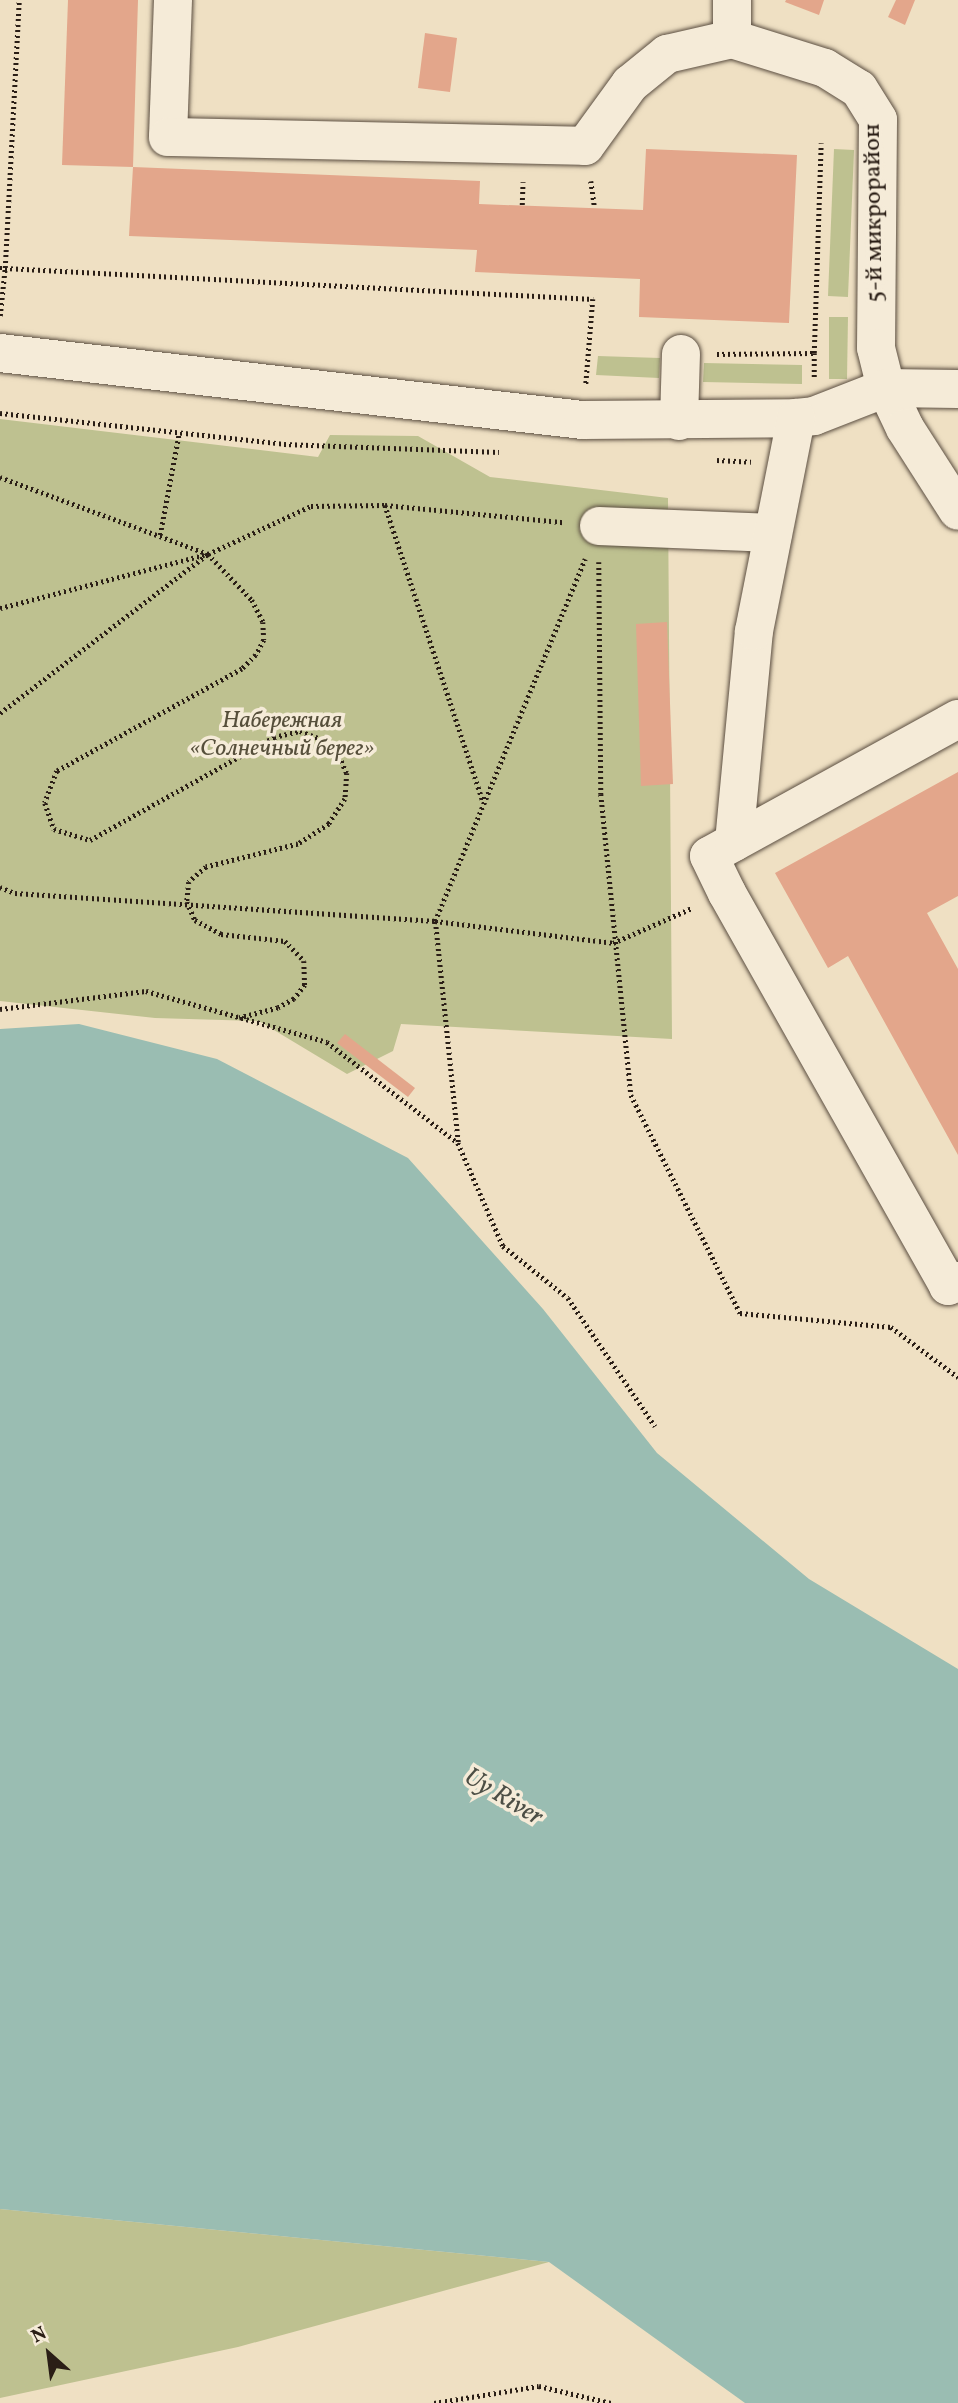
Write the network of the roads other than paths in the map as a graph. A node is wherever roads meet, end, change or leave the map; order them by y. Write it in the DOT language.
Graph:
graph roads {
  1 [pos="173,0"];
  2 [pos="732,0"];
  3 [pos="732,39"];
  4 [pos="0,353"];
  5 [pos="681,354"];
  6 [pos="886,388"];
  7 [pos="958,389"];
  8 [pos="796,418"];
  9 [pos="679,421"];
  10 [pos="958,511"];
  11 [pos="599,526"];
  12 [pos="773,533"];
  13 [pos="958,719"];
  14 [pos="734,842"];
  15 [pos="958,1281"];
  1 -- 3 [label="street"];
  2 -- 3 [label="street"];
  3 -- 6 [label="street, 5-й микрорайон"];
  4 -- 9 [label="street"];
  5 -- 9 [label="street"];
  6 -- 7 [label="street"];
  6 -- 8 [label="street"];
  6 -- 10 [label="street, 5-й микрорайон"];
  8 -- 9 [label="street"];
  8 -- 12 [label="street"];
  11 -- 12 [label="street"];
  12 -- 14 [label="street"];
  13 -- 14 [label="street"];
  14 -- 15 [label="street"];
}
